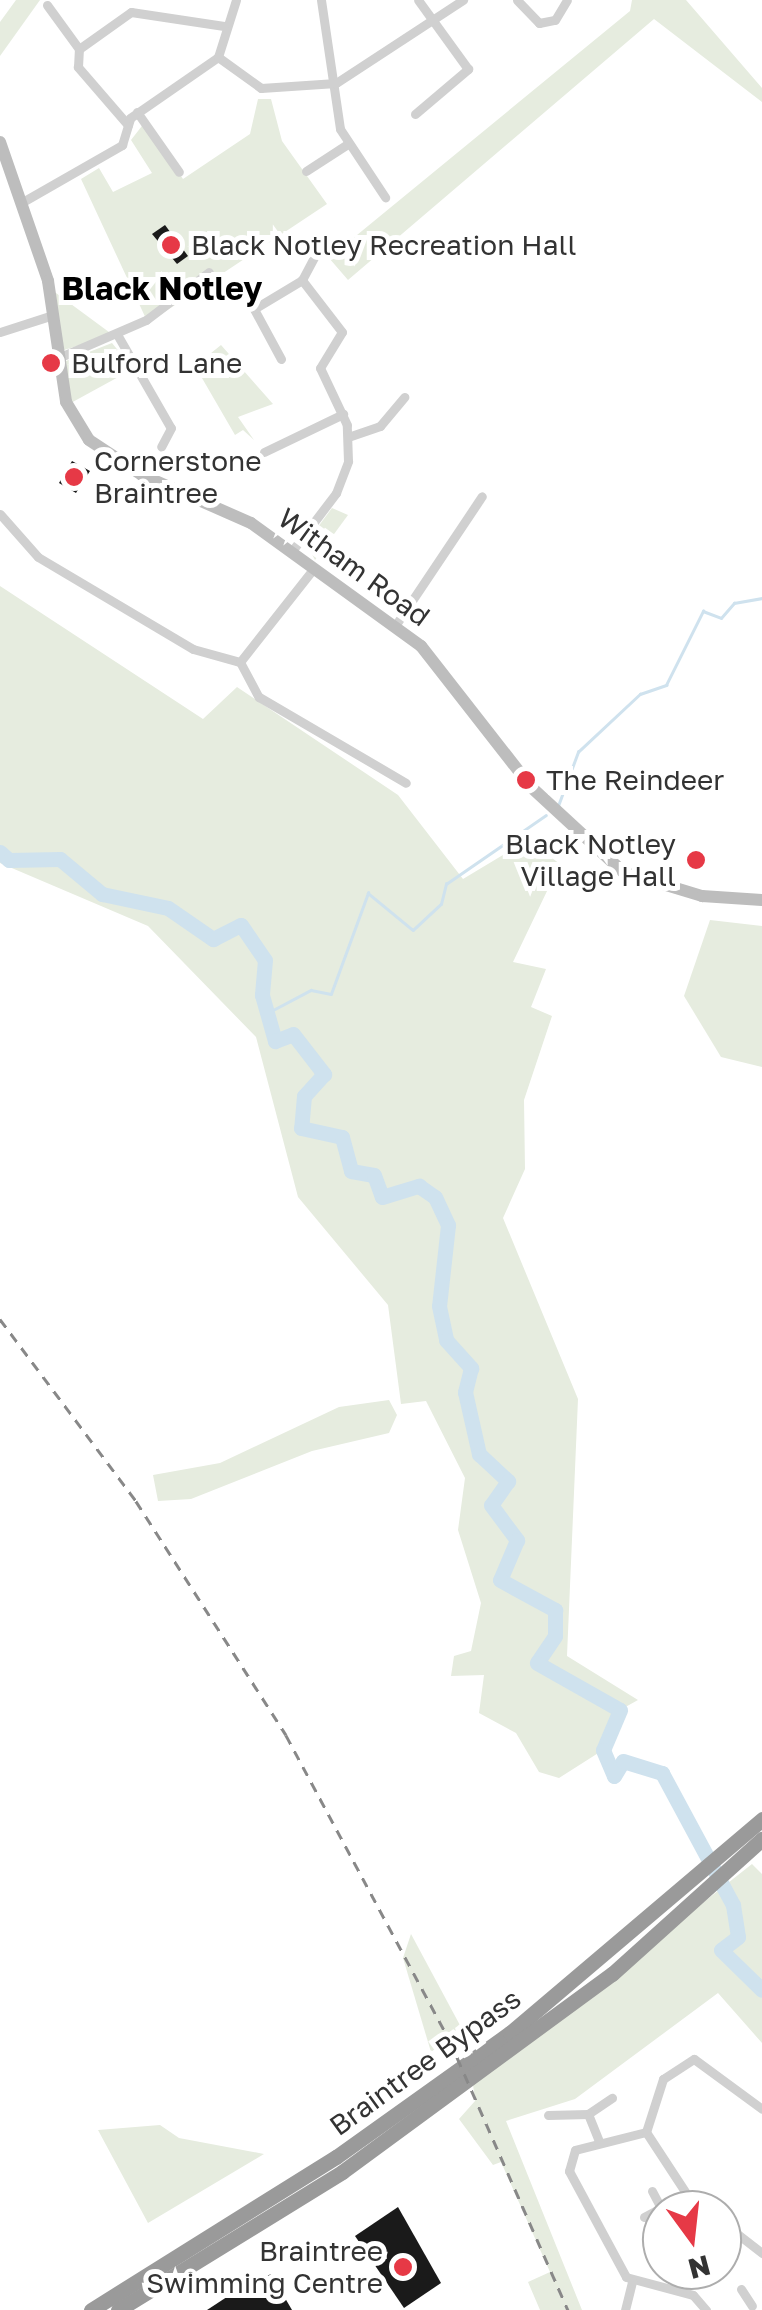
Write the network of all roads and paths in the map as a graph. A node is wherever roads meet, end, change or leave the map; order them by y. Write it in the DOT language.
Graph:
graph roads {
  1 [pos="126,0"];
  2 [pos="236,0"];
  3 [pos="322,0"];
  4 [pos="418,0"];
  5 [pos="462,0"];
  6 [pos="517,0"];
  7 [pos="567,0"];
  8 [pos="48,5"];
  9 [pos="131,12"];
  10 [pos="432,20"];
  11 [pos="224,26"];
  12 [pos="78,49"];
  13 [pos="218,57"];
  14 [pos="480,66"];
  15 [pos="468,68"];
  16 [pos="336,83"];
  17 [pos="137,112"];
  18 [pos="415,114"];
  19 [pos="128,125"];
  20 [pos="0,142"];
  21 [pos="346,144"];
  22 [pos="180,172"];
  23 [pos="306,172"];
  24 [pos="385,197"];
  25 [pos="26,200"];
  26 [pos="315,256"];
  27 [pos="210,272"];
  28 [pos="302,280"];
  29 [pos="53,315"];
  30 [pos="0,332"];
  31 [pos="118,336"];
  32 [pos="58,358"];
  33 [pos="280,359"];
  34 [pos="404,396"];
  35 [pos="343,414"];
  36 [pos="348,437"];
  37 [pos="161,447"];
  38 [pos="264,452"];
  39 [pos="482,496"];
  40 [pos="0,514"];
  41 [pos="292,551"];
  42 [pos="314,568"];
  43 [pos="395,626"];
  44 [pos="240,662"];
  45 [pos="406,783"];
  46 [pos="762,900"];
  47 [pos="762,1819"];
  48 [pos="762,1839"];
  49 [pos="744,1845"];
  50 [pos="698,1888"];
  51 [pos="612,2098"];
  52 [pos="762,2109"];
  53 [pos="548,2114"];
  54 [pos="588,2114"];
  55 [pos="646,2132"];
  56 [pos="600,2140"];
  57 [pos="680,2190"];
  58 [pos="742,2238"];
  59 [pos="762,2253"];
  60 [pos="632,2282"];
  61 [pos="741,2290"];
  62 [pos="751,2309"];
  63 [pos="91,2310"];
  64 [pos="118,2310"];
  65 [pos="625,2310"];
  66 [pos="706,2310"];
  1 -- 9 [label="street"];
  2 -- 11 [label="street"];
  3 -- 16 [label="street"];
  4 -- 10 [label="street"];
  5 -- 10 [label="street"];
  6 -- 7 [label="street"];
  8 -- 12 [label="street"];
  9 -- 11 [label="street"];
  9 -- 12 [label="street"];
  10 -- 15 [label="street"];
  10 -- 16 [label="street"];
  11 -- 13 [label="street"];
  12 -- 19 [label="street"];
  13 -- 16 [label="street"];
  13 -- 17 [label="street"];
  14 -- 15 [label="street"];
  15 -- 18 [label="street"];
  16 -- 21 [label="street"];
  17 -- 19 [label="street"];
  17 -- 22 [label="street"];
  19 -- 25 [label="street"];
  20 -- 25 [label="street, Witham Road"];
  21 -- 23 [label="street"];
  21 -- 24 [label="street"];
  25 -- 29 [label="street, Witham Road"];
  26 -- 28 [label="street"];
  27 -- 31 [label="street"];
  28 -- 33 [label="street"];
  28 -- 35 [label="street"];
  29 -- 30 [label="street"];
  29 -- 32 [label="street, Witham Road"];
  31 -- 32 [label="street"];
  31 -- 37 [label="street"];
  32 -- 41 [label="street, Witham Road"];
  34 -- 36 [label="street"];
  35 -- 36 [label="street"];
  35 -- 38 [label="street"];
  36 -- 41 [label="street"];
  39 -- 43 [label="street"];
  40 -- 44 [label="street"];
  41 -- 42 [label="street, Witham Road"];
  42 -- 43 [label="street, Witham Road"];
  42 -- 44 [label="street"];
  43 -- 46 [label="street, Witham Road"];
  44 -- 45 [label="street"];
  47 -- 49 [label="highway, Braintree Bypass"];
  48 -- 49 [label="highway, Braintree Bypass"];
  49 -- 50 [label="highway, Braintree Bypass"];
  50 -- 63 [label="highway, Braintree Bypass"];
  50 -- 64 [label="highway, Braintree Bypass"];
  51 -- 54 [label="street"];
  52 -- 55 [label="street"];
  53 -- 54 [label="street"];
  54 -- 56 [label="street"];
  55 -- 56 [label="street"];
  55 -- 57 [label="street"];
  56 -- 60 [label="street"];
  58 -- 59 [label="street"];
  60 -- 65 [label="street"];
  60 -- 66 [label="street"];
  61 -- 62 [label="street"];
}
